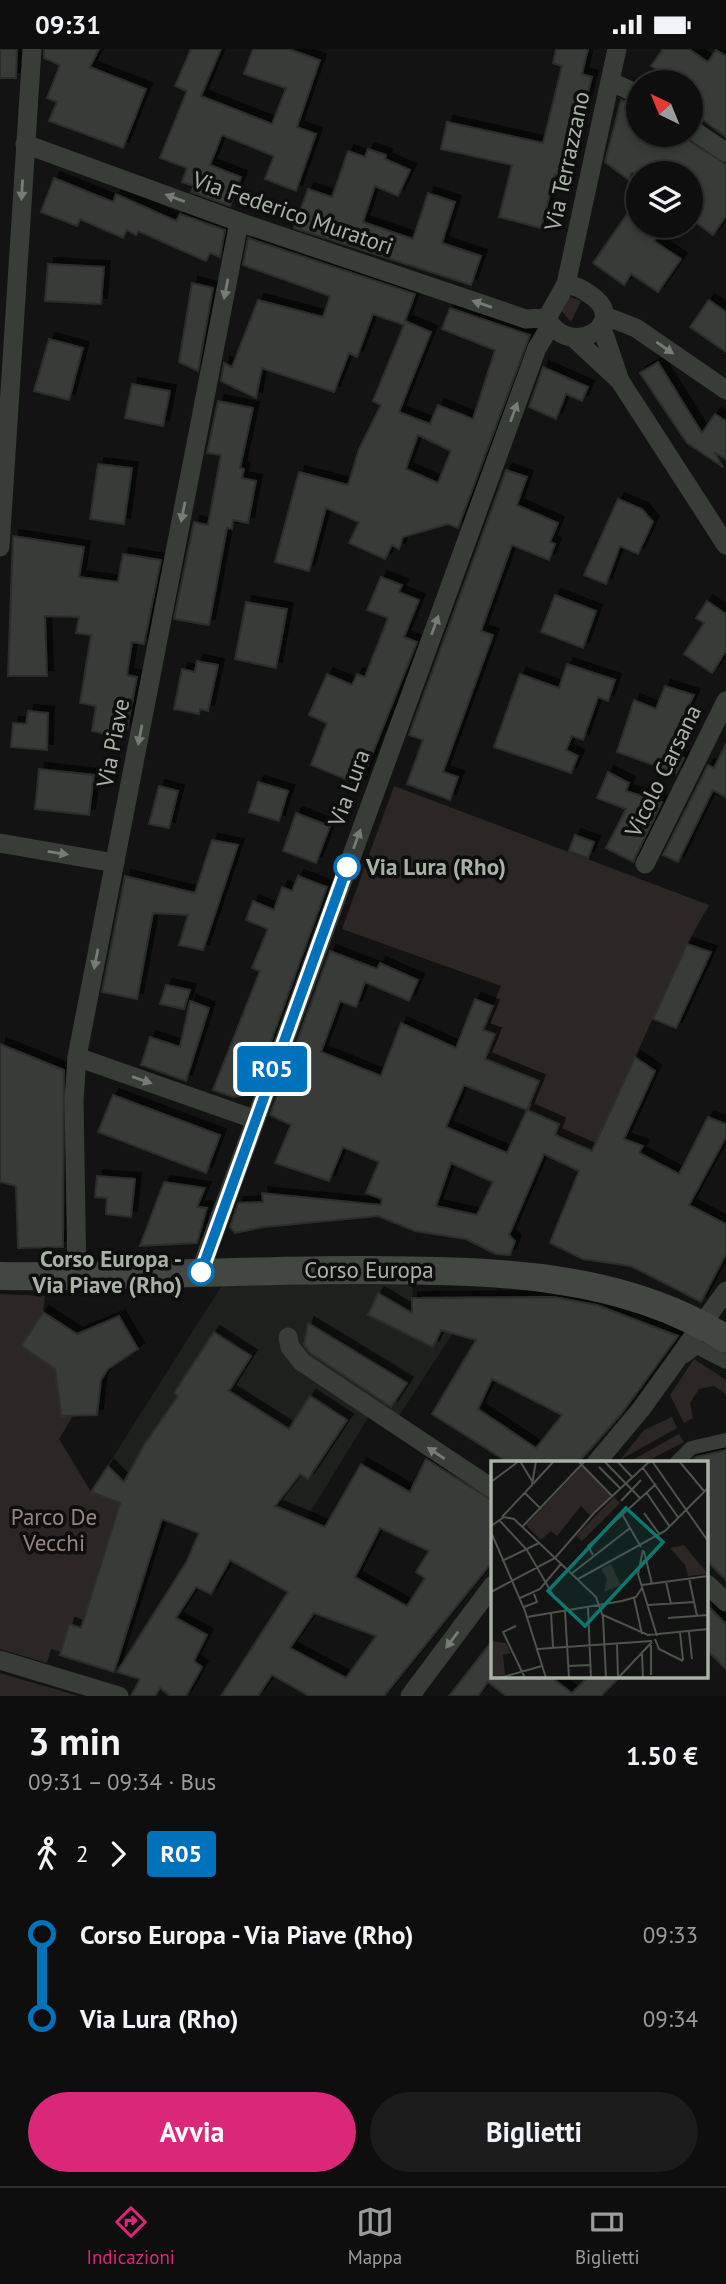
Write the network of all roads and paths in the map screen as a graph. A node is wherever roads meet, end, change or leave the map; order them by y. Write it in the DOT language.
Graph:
graph roads {
  1 [pos="32,49"];
  2 [pos="617,49"];
  3 [pos="610,81"];
  4 [pos="626,89"];
  5 [pos="704,138"];
  6 [pos="25,144"];
  7 [pos="726,152"];
  8 [pos="239,222"];
  9 [pos="566,284"];
  10 [pos="549,321"];
  11 [pos="603,321"];
  12 [pos="575,339"];
  13 [pos="620,381"];
  14 [pos="726,390"];
  15 [pos="726,545"];
  16 [pos="0,547"];
  17 [pos="726,701"];
  18 [pos="0,843"];
  19 [pos="115,863"];
  20 [pos="645,865"];
  21 [pos="77,1057"];
  22 [pos="254,1119"];
  23 [pos="201,1272"];
  24 [pos="0,1276"];
  25 [pos="77,1277"];
  26 [pos="726,1291"];
  27 [pos="702,1324"];
  28 [pos="288,1337"];
  29 [pos="726,1339"];
  30 [pos="726,1363"];
  31 [pos="726,1440"];
  32 [pos="598,1461"];
  33 [pos="607,1461"];
  34 [pos="678,1461"];
  35 [pos="491,1488"];
  36 [pos="708,1585"];
  37 [pos="491,1588"];
  38 [pos="726,1602"];
  39 [pos="0,1660"];
  40 [pos="119,1696"];
  41 [pos="410,1696"];
  1 -- 6 [label="street"];
  2 -- 3 [label="street, Via Terrazzano"];
  3 -- 4 [label="street"];
  3 -- 9 [label="street, Via Terrazzano"];
  5 -- 7 [label="street"];
  8 -- 6 [label="street, Via Federico Muratori, one-way"];
  6 -- 16 [label="street, one-way"];
  10 -- 8 [label="street, Via Federico Muratori, one-way"];
  8 -- 19 [label="street, Via Piave, one-way"];
  9 -- 10 [label="street"];
  9 -- 11 [label="street"];
  10 -- 12 [label="street"];
  22 -- 10 [label="street, Via Lura, one-way"];
  11 -- 12 [label="street"];
  11 -- 13 [label="street"];
  11 -- 14 [label="street, one-way"];
  12 -- 13 [label="street"];
  13 -- 15 [label="street"];
  17 -- 20 [label="street, Vicolo Carsana"];
  18 -- 19 [label="street, one-way"];
  19 -- 21 [label="street, Via Piave, one-way"];
  21 -- 22 [label="street, one-way"];
  21 -- 25 [label="street, Via Piave"];
  22 -- 23 [label="street, Via Lura"];
  23 -- 25 [label="main road, Corso Europa"];
  23 -- 27 [label="main road, Corso Europa"];
  24 -- 25 [label="main road, Corso Europa"];
  26 -- 27 [label="street"];
  27 -- 29 [label="main road, Corso Europa"];
  27 -- 32 [label="street"];
  35 -- 28 [label="street, one-way"];
  30 -- 33 [label="street"];
  31 -- 34 [label="street"];
  36 -- 38 [label="street"];
  37 -- 41 [label="street, one-way"];
  39 -- 40 [label="street"];
}
